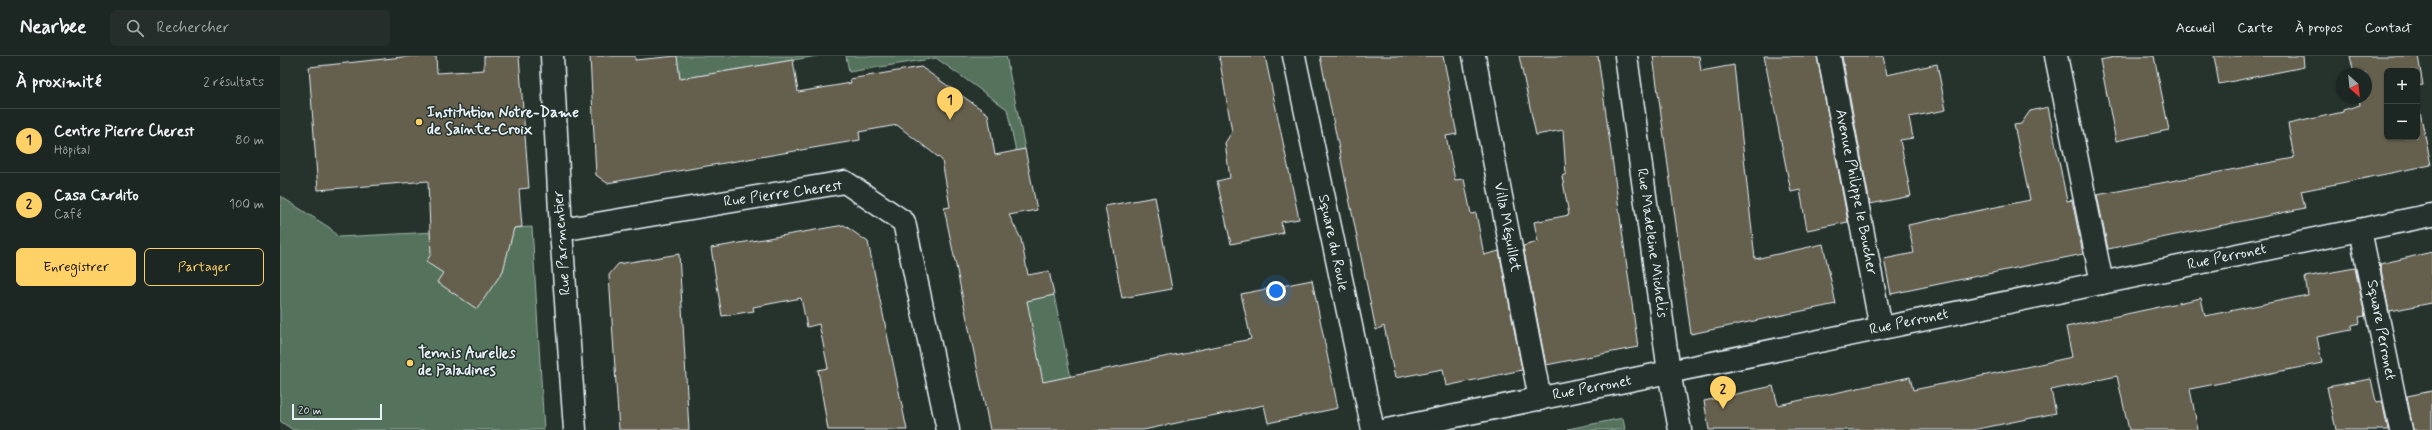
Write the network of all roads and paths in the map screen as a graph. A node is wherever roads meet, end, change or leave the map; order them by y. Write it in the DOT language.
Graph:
graph roads {
  1 [pos="552,56"];
  2 [pos="1294,56"];
  3 [pos="1474,56"];
  4 [pos="1626,56"];
  5 [pos="1829,56"];
  6 [pos="2056,56"];
  7 [pos="2432,215"];
  8 [pos="561,230"];
  9 [pos="2360,230"];
  10 [pos="2102,283"];
  11 [pos="1881,328"];
  12 [pos="1669,372"];
  13 [pos="1540,399"];
  14 [pos="575,430"];
  15 [pos="948,430"];
  16 [pos="1373,430"];
  17 [pos="1387,430"];
  18 [pos="1680,430"];
  19 [pos="2401,430"];
  1 -- 8 [label="street, Rue Parmentier"];
  2 -- 16 [label="street, Square du Roule"];
  3 -- 13 [label="street, Villa Méquillet"];
  4 -- 12 [label="street, Rue Madeleine Michelis"];
  5 -- 11 [label="street, Avenue Philippe le Boucher"];
  6 -- 10 [label="street"];
  7 -- 9 [label="street, Rue Perronet"];
  8 -- 14 [label="street, Rue Parmentier"];
  8 -- 15 [label="street, Rue Pierre Cherest"];
  9 -- 10 [label="street, Rue Perronet"];
  9 -- 19 [label="street, Square Perronet"];
  10 -- 11 [label="street, Rue Perronet"];
  11 -- 12 [label="street, Rue Perronet"];
  12 -- 13 [label="street, Rue Perronet"];
  12 -- 18 [label="street, Rue Madeleine Michelis"];
  13 -- 17 [label="street, Rue Perronet"];
}
